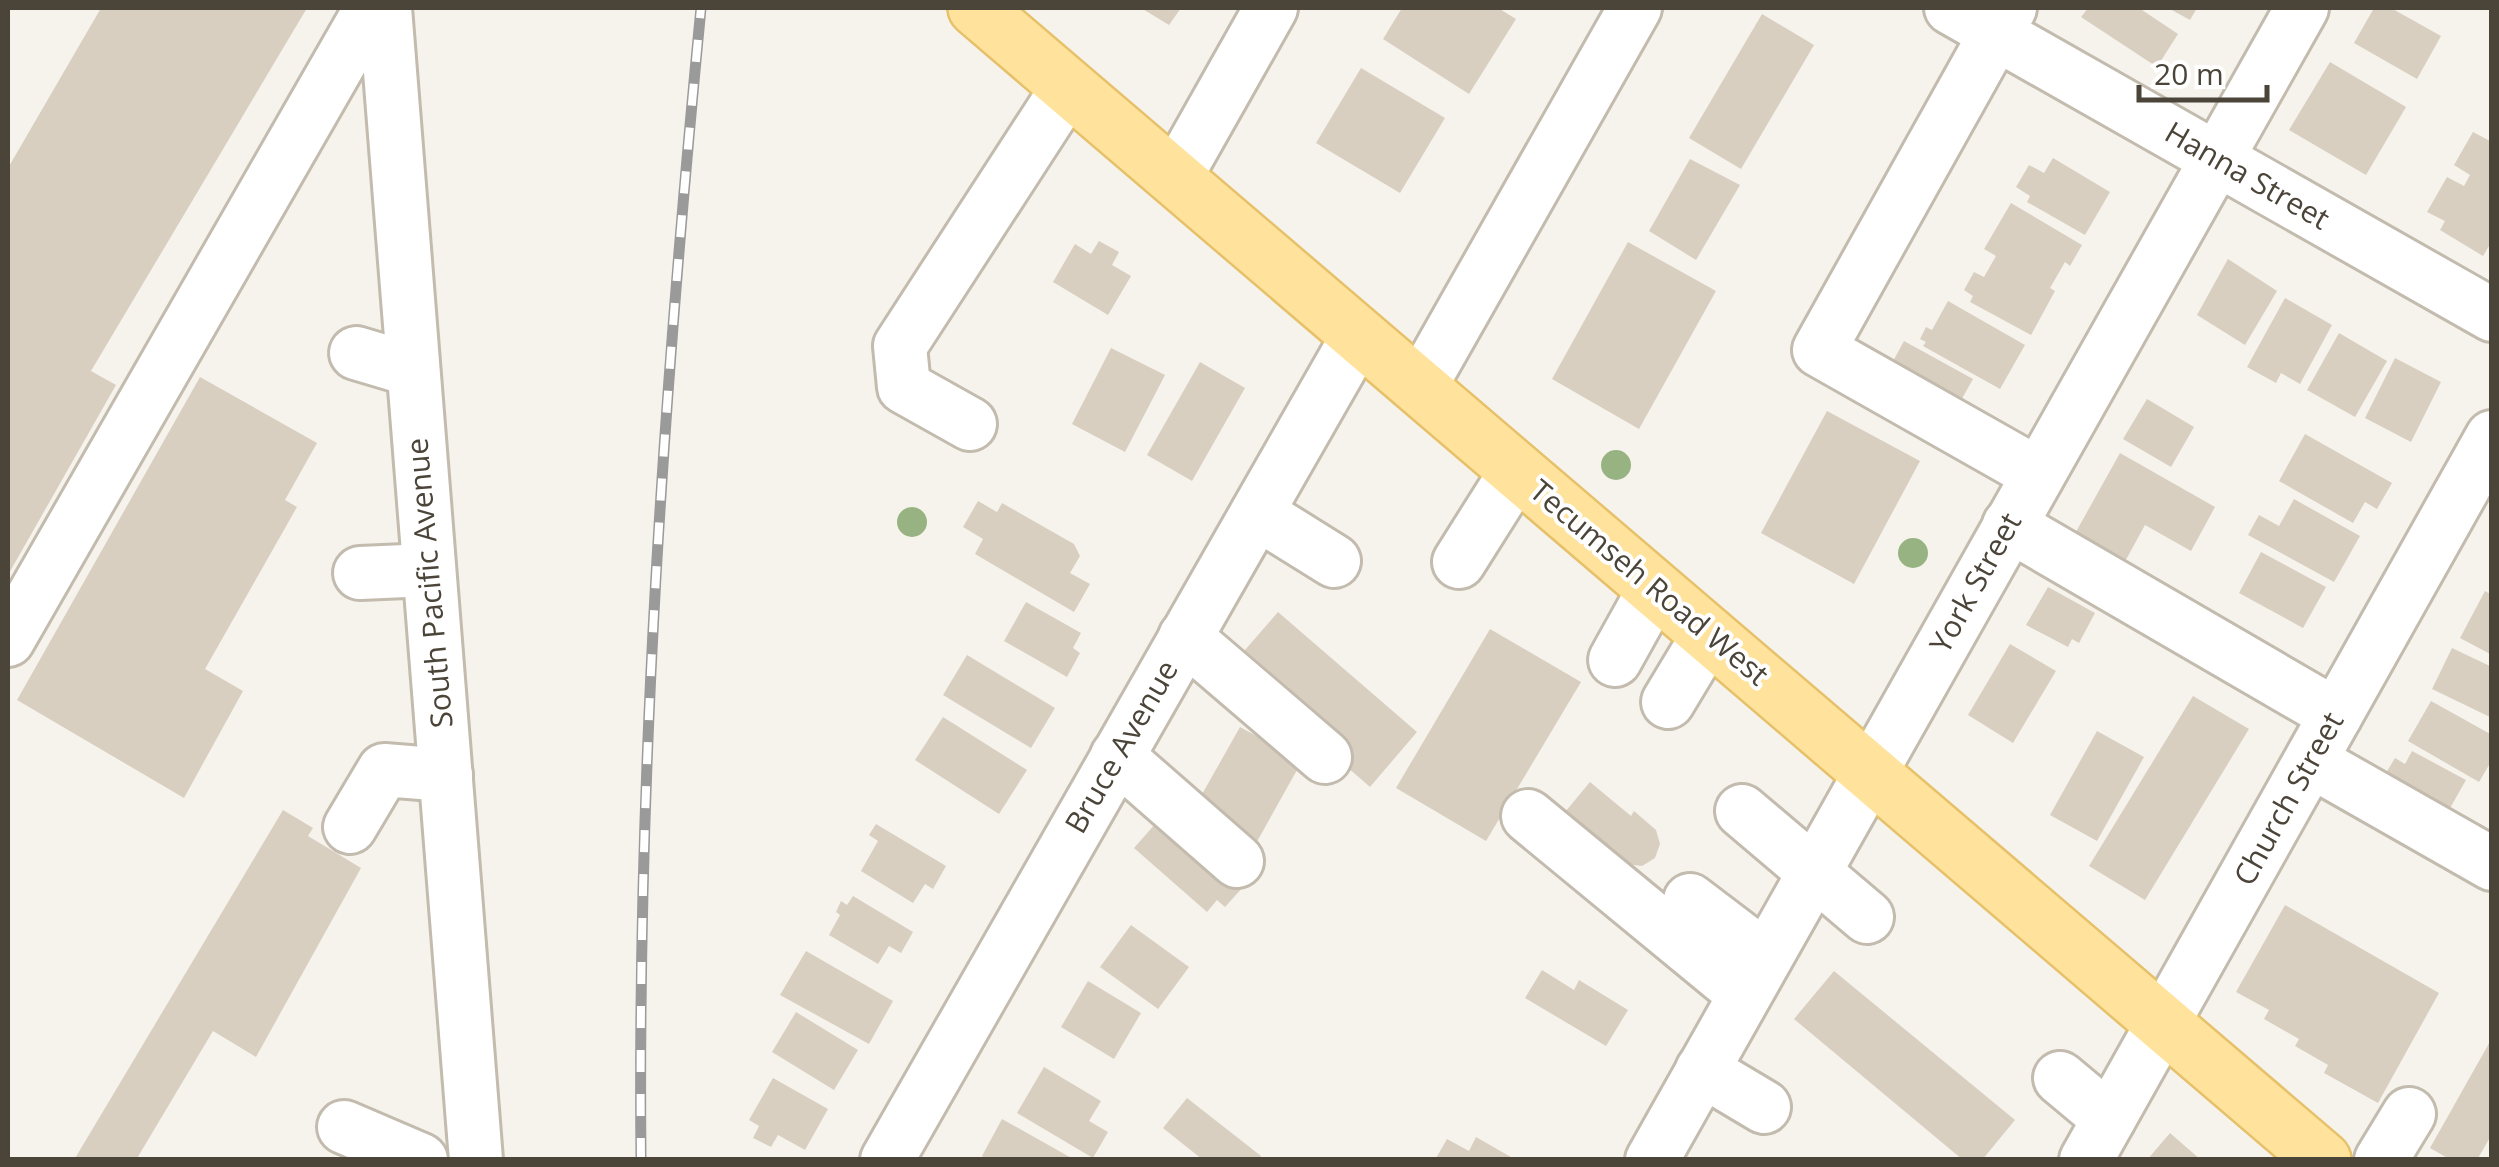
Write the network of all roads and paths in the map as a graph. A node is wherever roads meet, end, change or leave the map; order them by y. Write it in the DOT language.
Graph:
graph roads {
  1 [pos="371,8"];
  2 [pos="385,8"];
  3 [pos="976,8"];
  4 [pos="1271,8"];
  5 [pos="1634,8"];
  6 [pos="1951,8"];
  7 [pos="2302,8"];
  8 [pos="2003,20"];
  9 [pos="1068,87"];
  10 [pos="2216,159"];
  11 [pos="1175,178"];
  12 [pos="2492,315"];
  13 [pos="1358,336"];
  14 [pos="356,354"];
  15 [pos="413,370"];
  16 [pos="1420,387"];
  17 [pos="970,424"];
  18 [pos="2492,437"];
  19 [pos="1517,470"];
  20 [pos="2038,474"];
  21 [pos="1257,513"];
  22 [pos="2009,525"];
  23 [pos="1334,562"];
  24 [pos="1460,562"];
  25 [pos="429,570"];
  26 [pos="360,573"];
  27 [pos="1655,588"];
  28 [pos="1709,634"];
  29 [pos="1185,636"];
  30 [pos="8,640"];
  31 [pos="1615,660"];
  32 [pos="1668,702"];
  33 [pos="2336,715"];
  34 [pos="1117,756"];
  35 [pos="1325,757"];
  36 [pos="2310,761"];
  37 [pos="1870,771"];
  38 [pos="446,776"];
  39 [pos="1742,812"];
  40 [pos="1528,816"];
  41 [pos="350,827"];
  42 [pos="1237,861"];
  43 [pos="2492,864"];
  44 [pos="1813,871"];
  45 [pos="1690,900"];
  46 [pos="1866,917"];
  47 [pos="1755,975"];
  48 [pos="2163,1024"];
  49 [pos="1702,1070"];
  50 [pos="2060,1078"];
  51 [pos="1764,1107"];
  52 [pos="2408,1114"];
  53 [pos="344,1127"];
  54 [pos="2098,1139"];
  55 [pos="475,1146"];
  56 [pos="424,1160"];
  57 [pos="886,1160"];
  58 [pos="1652,1160"];
  59 [pos="2323,1160"];
  60 [pos="2380,1160"];
  1 -- 30 [label="street"];
  2 -- 15 [label="street, South Pacific Avenue"];
  3 -- 9 [label="main road, Tecumseh Road West"];
  4 -- 11 [label="street"];
  5 -- 16 [label="street"];
  6 -- 8 [label="street, Hanna Street"];
  7 -- 10 [label="street, York Street"];
  8 -- 10 [label="street, Hanna Street"];
  8 -- 20 [label="street"];
  9 -- 11 [label="main road, Tecumseh Road West"];
  9 -- 17 [label="street"];
  10 -- 12 [label="street, Hanna Street"];
  10 -- 20 [label="street, York Street"];
  11 -- 13 [label="main road, Tecumseh Road West"];
  13 -- 16 [label="main road, Tecumseh Road West"];
  13 -- 21 [label="street, Bruce Avenue"];
  14 -- 15 [label="street"];
  15 -- 25 [label="street, South Pacific Avenue"];
  16 -- 19 [label="main road, Tecumseh Road West"];
  18 -- 33 [label="street, Church Street"];
  19 -- 24 [label="street"];
  19 -- 27 [label="main road, Tecumseh Road West"];
  20 -- 22 [label="street, York Street"];
  21 -- 23 [label="street"];
  21 -- 29 [label="street, Bruce Avenue"];
  22 -- 33 [label="street"];
  22 -- 37 [label="street, York Street"];
  25 -- 26 [label="street"];
  25 -- 38 [label="street, South Pacific Avenue"];
  27 -- 28 [label="main road, Tecumseh Road West"];
  27 -- 31 [label="street"];
  28 -- 32 [label="street"];
  28 -- 37 [label="main road, Tecumseh Road West"];
  29 -- 34 [label="street, Bruce Avenue"];
  29 -- 35 [label="street"];
  33 -- 36 [label="street, Church Street"];
  34 -- 42 [label="street"];
  34 -- 57 [label="street, Bruce Avenue"];
  36 -- 43 [label="street"];
  36 -- 48 [label="street, Church Street"];
  37 -- 44 [label="street, York Street"];
  37 -- 48 [label="main road, Tecumseh Road West"];
  38 -- 41 [label="street"];
  38 -- 55 [label="street, South Pacific Avenue"];
  39 -- 44 [label="street"];
  40 -- 47 [label="street"];
  44 -- 46 [label="street"];
  44 -- 47 [label="street, York Street"];
  45 -- 47 [label="street"];
  47 -- 49 [label="street, York Street"];
  48 -- 54 [label="street, Church Street"];
  48 -- 59 [label="main road, Tecumseh Road West"];
  49 -- 51 [label="street"];
  49 -- 58 [label="street, York Street"];
  50 -- 54 [label="street"];
  52 -- 60 [label="street"];
  53 -- 56 [label="street"];
  55 -- 56 [label="street"];
}
